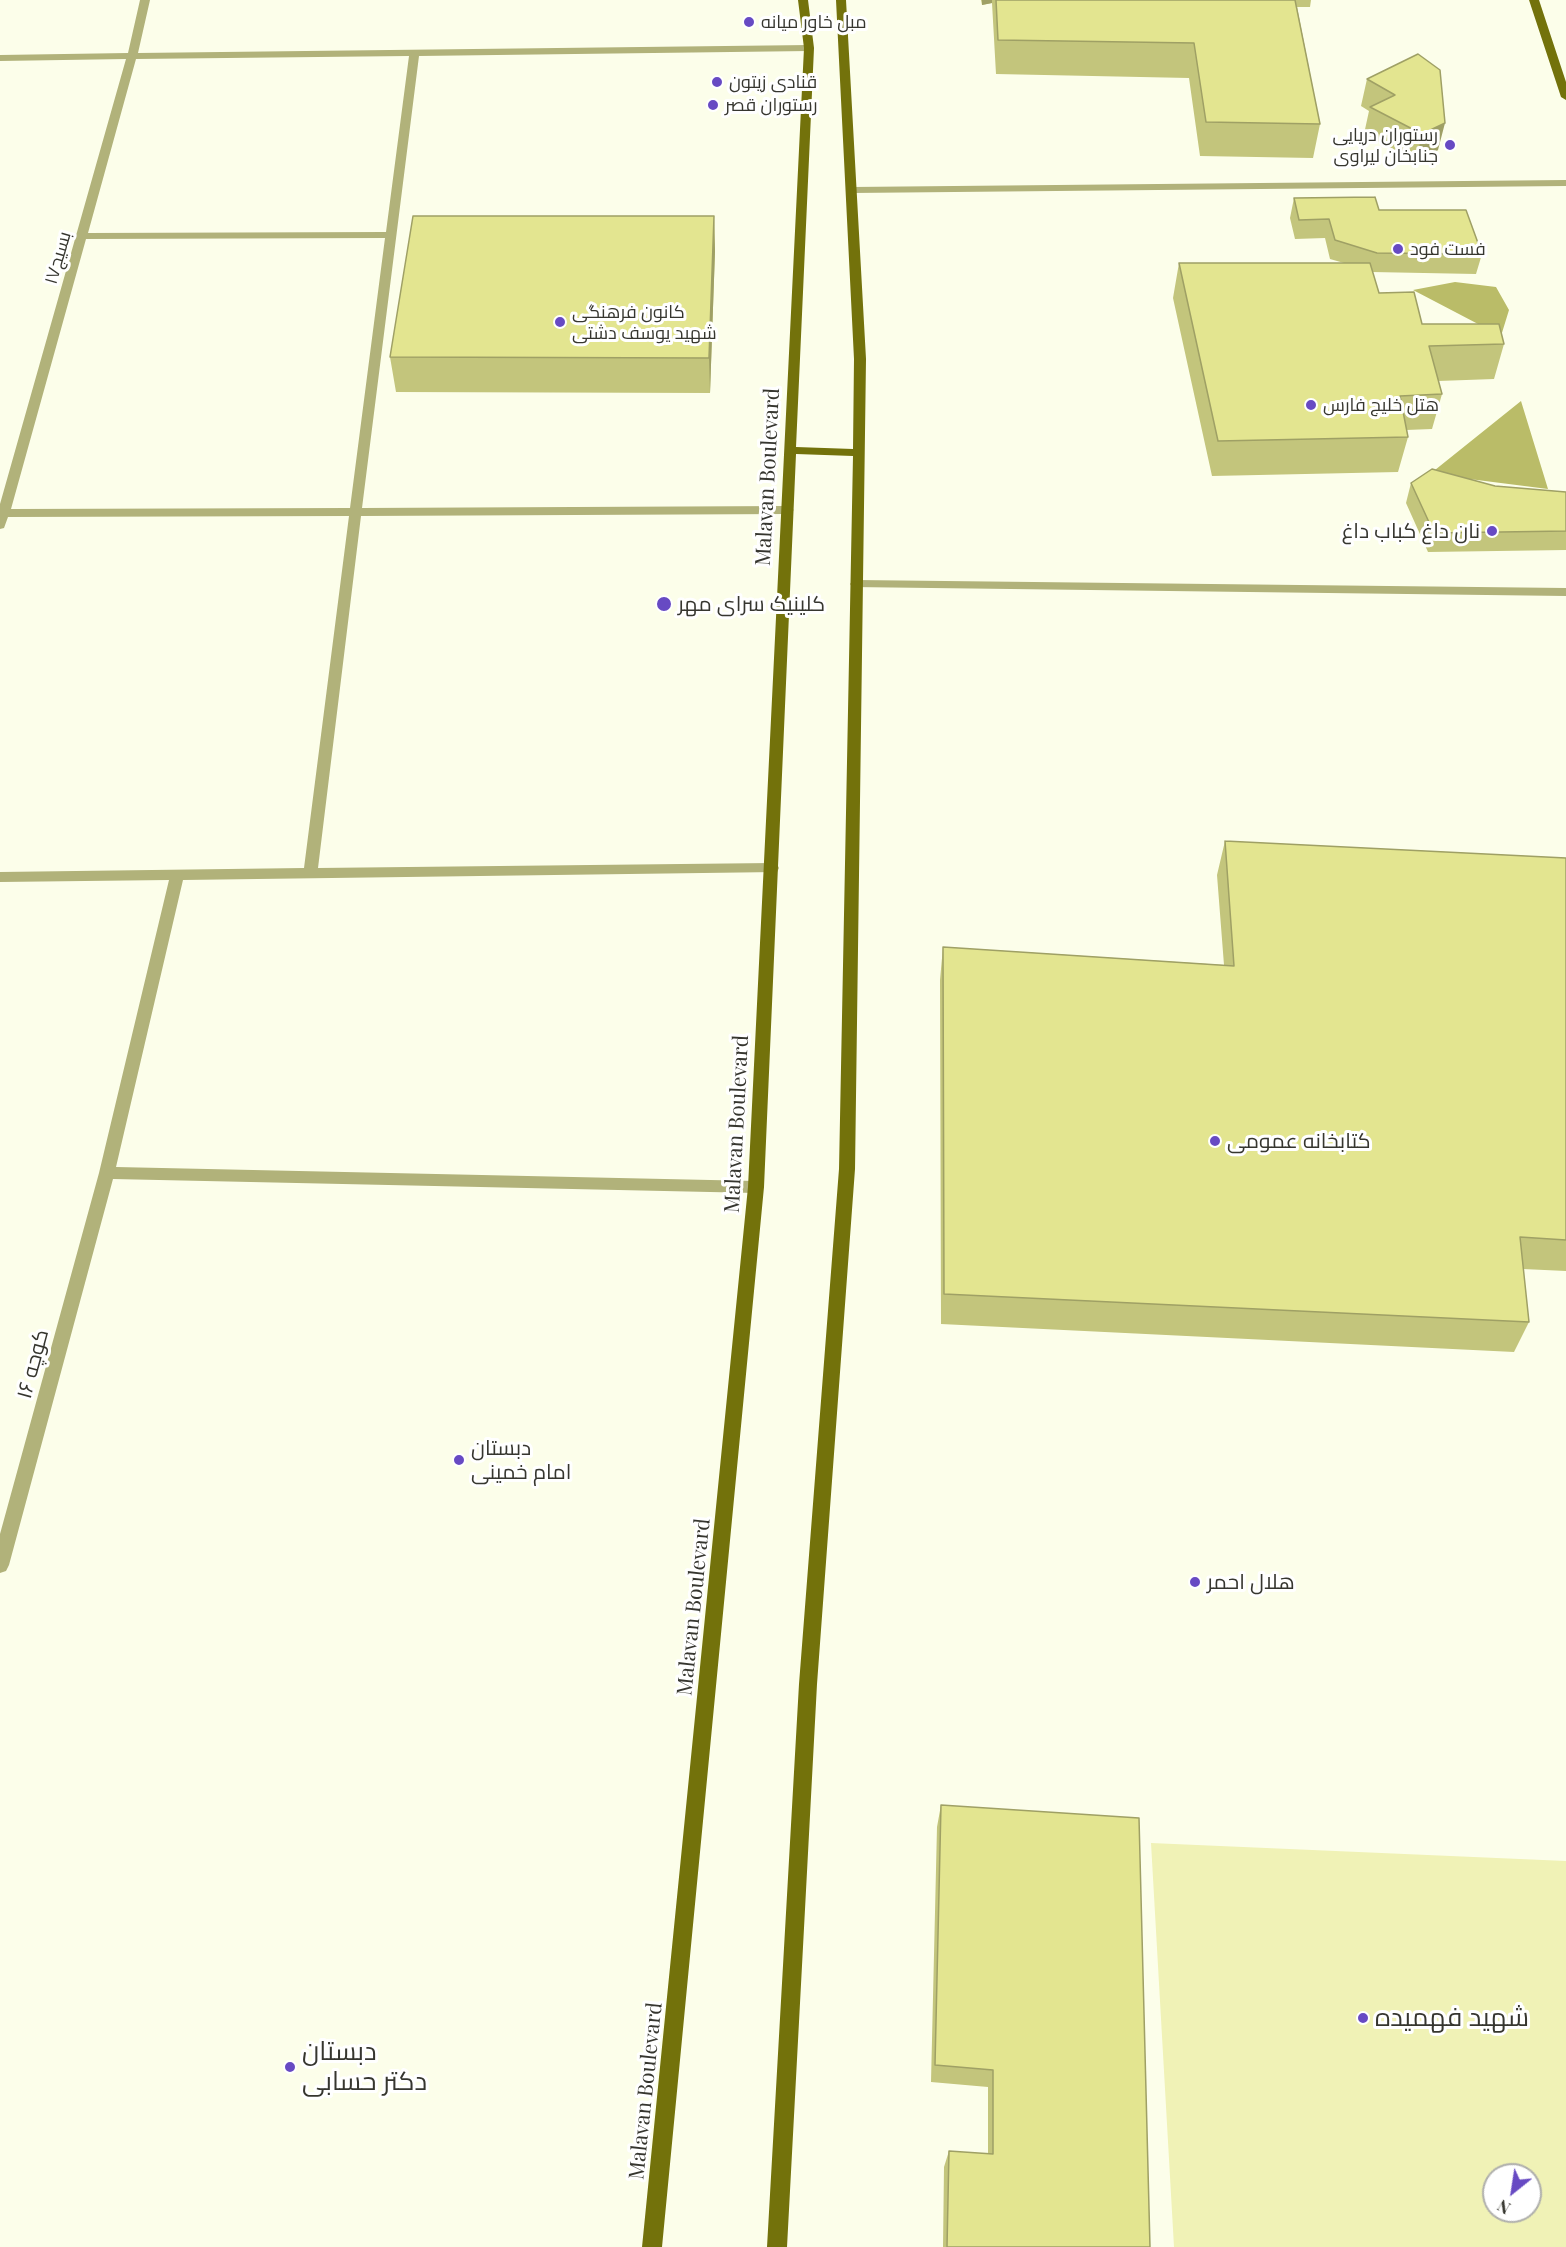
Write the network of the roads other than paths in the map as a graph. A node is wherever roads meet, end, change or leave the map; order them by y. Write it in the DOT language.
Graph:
graph roads {
  1 [pos="145,0"];
  2 [pos="803,0"];
  3 [pos="840,0"];
  4 [pos="1534,0"];
  5 [pos="809,48"];
  6 [pos="414,54"];
  7 [pos="132,57"];
  8 [pos="0,58"];
  9 [pos="1566,97"];
  10 [pos="1566,183"];
  11 [pos="852,190"];
  12 [pos="391,235"];
  13 [pos="82,236"];
  14 [pos="790,450"];
  15 [pos="859,453"];
  16 [pos="788,510"];
  17 [pos="355,512"];
  18 [pos="1,517"];
  19 [pos="856,584"];
  20 [pos="1566,592"];
  21 [pos="772,868"];
  22 [pos="310,873"];
  23 [pos="177,875"];
  24 [pos="0,877"];
  25 [pos="107,1173"];
  26 [pos="756,1187"];
  27 [pos="0,1565"];
  28 [pos="652,2247"];
  29 [pos="777,2247"];
  1 -- 7 [label="street, بسیج۱۷"];
  2 -- 5 [label="main road, Malavan Boulevard"];
  3 -- 11 [label="main road"];
  4 -- 9 [label="main road"];
  5 -- 6 [label="street"];
  5 -- 14 [label="main road, Malavan Boulevard"];
  6 -- 7 [label="street"];
  6 -- 12 [label="street"];
  7 -- 8 [label="street"];
  7 -- 13 [label="street, بسیج۱۷"];
  10 -- 11 [label="street"];
  11 -- 15 [label="main road"];
  12 -- 13 [label="street"];
  12 -- 17 [label="street"];
  13 -- 18 [label="street, بسیج۱۷"];
  14 -- 15 [label="main road"];
  14 -- 16 [label="main road, Malavan Boulevard"];
  15 -- 19 [label="main road"];
  16 -- 17 [label="street"];
  16 -- 21 [label="main road, Malavan Boulevard"];
  17 -- 18 [label="street"];
  17 -- 22 [label="street"];
  19 -- 20 [label="street"];
  19 -- 29 [label="main road"];
  21 -- 22 [label="street"];
  21 -- 26 [label="main road, Malavan Boulevard"];
  22 -- 23 [label="street"];
  23 -- 24 [label="street"];
  23 -- 25 [label="street, کوچه ۱۶"];
  25 -- 26 [label="street"];
  25 -- 27 [label="street, کوچه ۱۶"];
  26 -- 28 [label="main road, Malavan Boulevard"];
}
